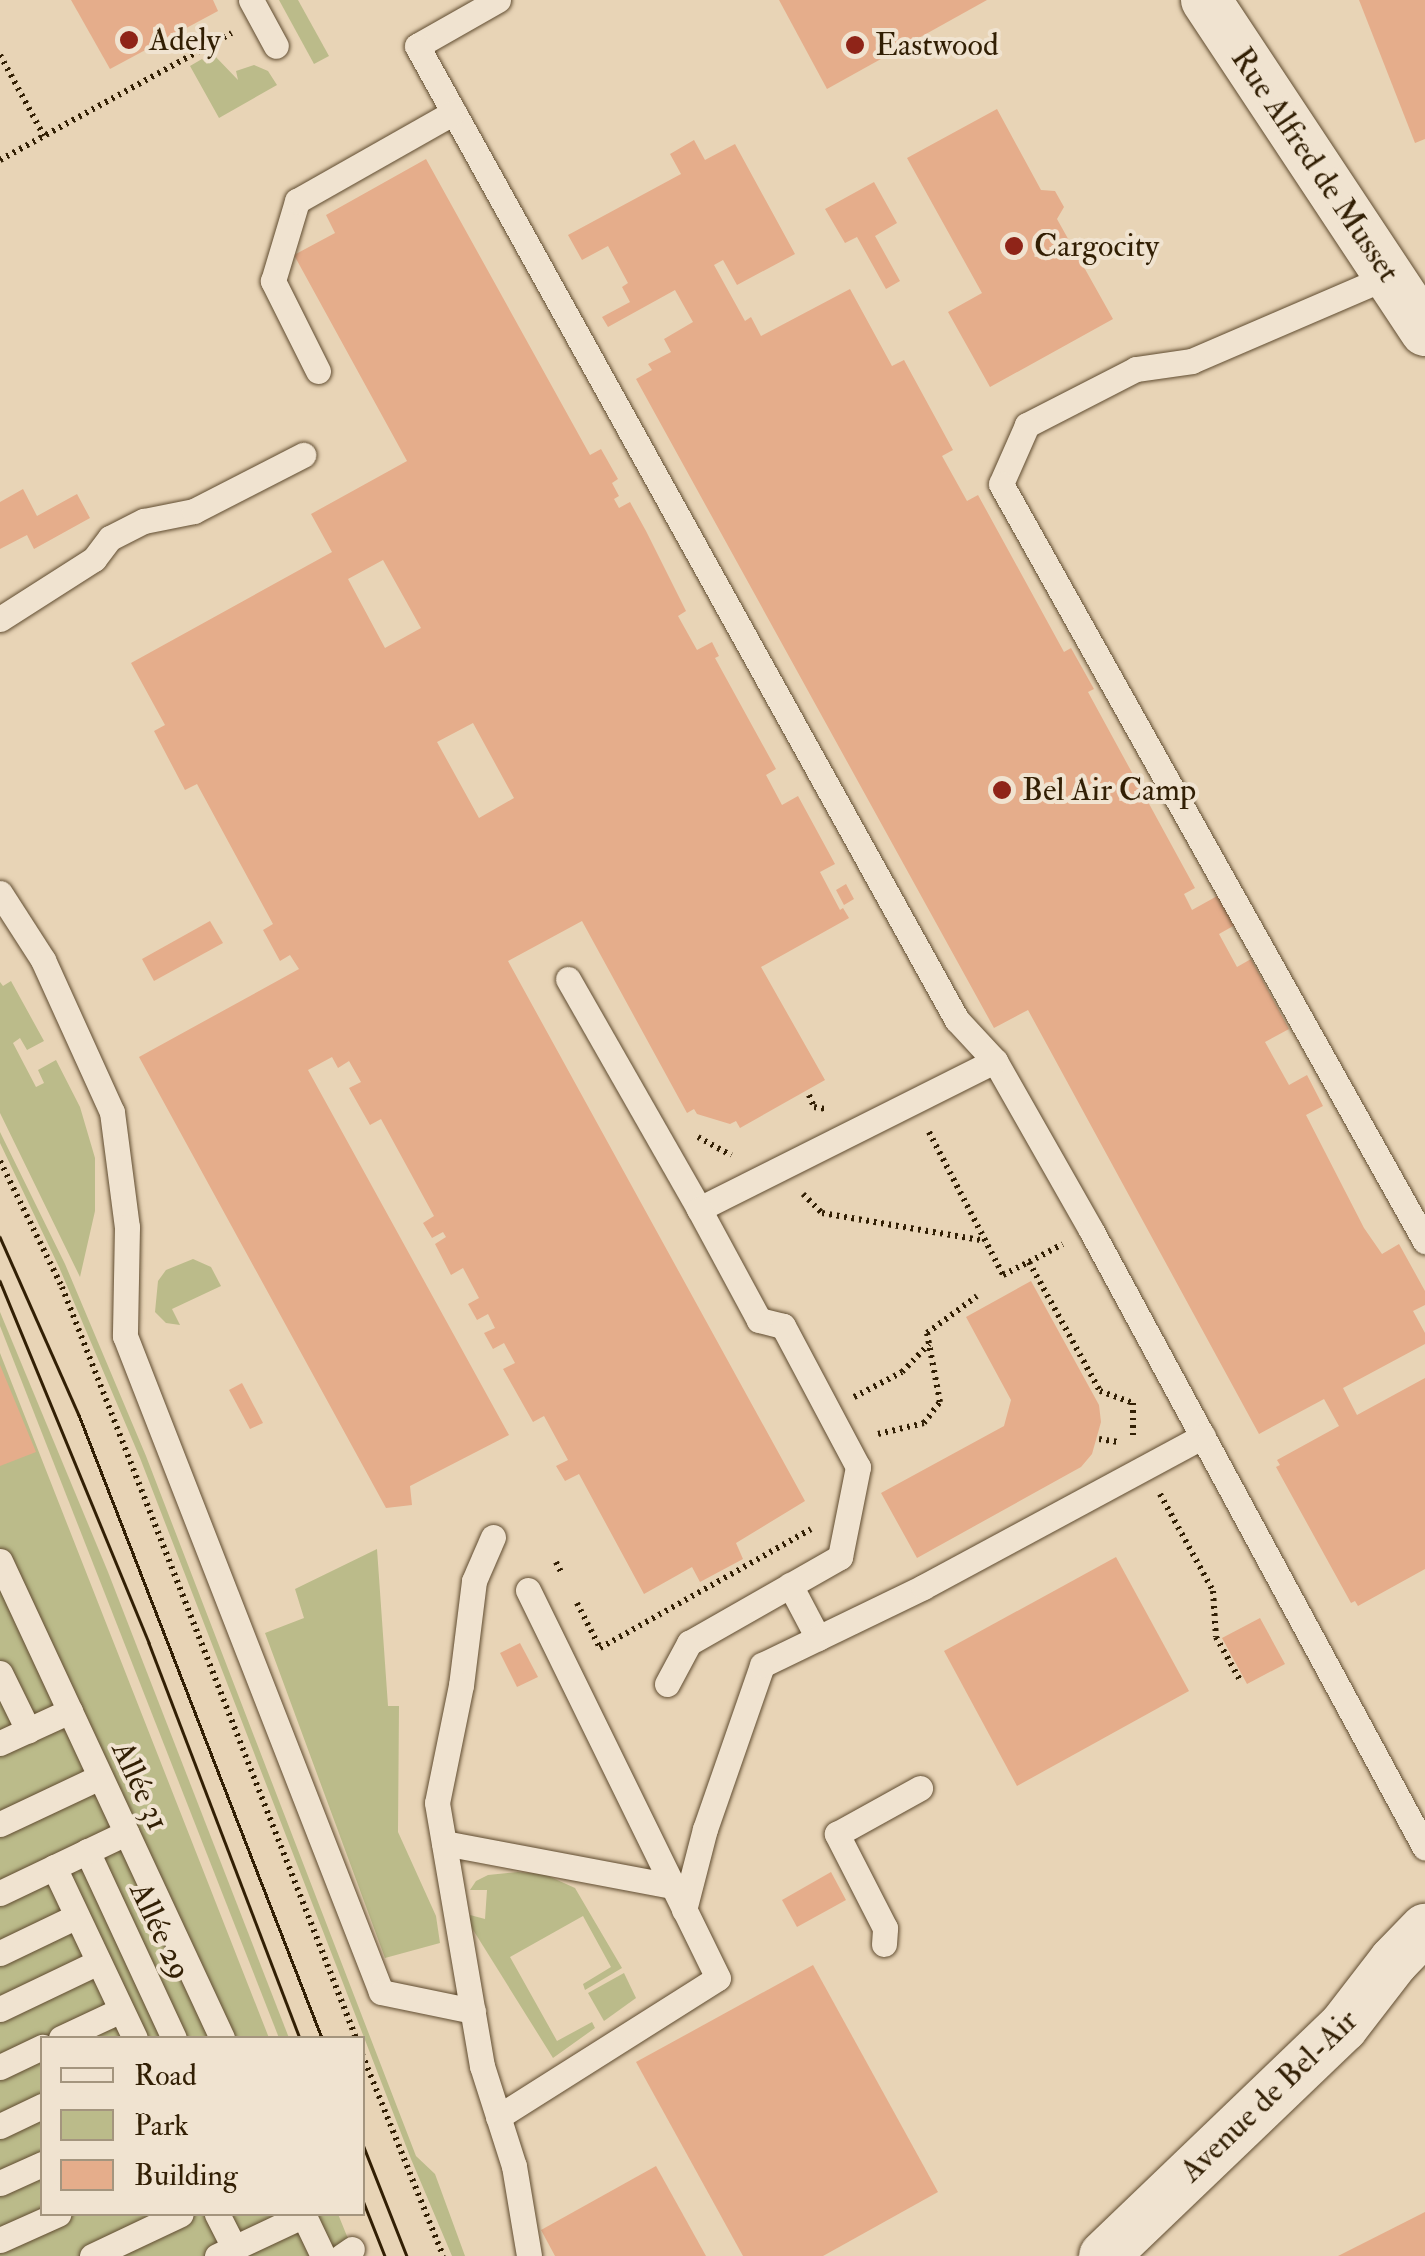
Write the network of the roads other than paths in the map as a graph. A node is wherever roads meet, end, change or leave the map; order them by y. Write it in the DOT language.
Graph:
graph roads {
  1 [pos="498,0"];
  2 [pos="1206,0"];
  3 [pos="256,9"];
  4 [pos="276,46"];
  5 [pos="454,112"];
  6 [pos="1389,276"];
  7 [pos="1425,330"];
  8 [pos="318,371"];
  9 [pos="303,455"];
  10 [pos="0,619"];
  11 [pos="0,893"];
  12 [pos="568,978"];
  13 [pos="995,1061"];
  14 [pos="699,1210"];
  15 [pos="1425,1241"];
  16 [pos="1203,1436"];
  17 [pos="493,1538"];
  18 [pos="0,1562"];
  19 [pos="790,1585"];
  20 [pos="528,1590"];
  21 [pos="818,1638"];
  22 [pos="0,1672"];
  23 [pos="667,1684"];
  24 [pos="70,1711"];
  25 [pos="28,1730"];
  26 [pos="0,1744"];
  27 [pos="100,1777"];
  28 [pos="920,1788"];
  29 [pos="0,1824"];
  30 [pos="126,1832"];
  31 [pos="444,1844"];
  32 [pos="1425,1848"];
  33 [pos="87,1852"];
  34 [pos="54,1867"];
  35 [pos="672,1886"];
  36 [pos="0,1893"];
  37 [pos="684,1910"];
  38 [pos="78,1916"];
  39 [pos="1425,1929"];
  40 [pos="884,1944"];
  41 [pos="0,1953"];
  42 [pos="98,1962"];
  43 [pos="0,2009"];
  44 [pos="121,2010"];
  45 [pos="473,2011"];
  46 [pos="218,2031"];
  47 [pos="65,2036"];
  48 [pos="134,2036"];
  49 [pos="173,2036"];
  50 [pos="192,2036"];
  51 [pos="40,2048"];
  52 [pos="0,2067"];
  53 [pos="40,2107"];
  54 [pos="498,2117"];
  55 [pos="0,2126"];
  56 [pos="40,2165"];
  57 [pos="0,2183"];
  58 [pos="54,2216"];
  59 [pos="178,2216"];
  60 [pos="217,2216"];
  61 [pos="294,2216"];
  62 [pos="305,2216"];
  63 [pos="261,2223"];
  64 [pos="0,2240"];
  65 [pos="226,2252"];
  66 [pos="92,2256"];
  67 [pos="323,2256"];
  68 [pos="529,2256"];
  69 [pos="1104,2256"];
  1 -- 5 [label="lane"];
  2 -- 6 [label="street, Rue Alfred de Musset"];
  3 -- 4 [label="lane"];
  5 -- 8 [label="lane"];
  5 -- 13 [label="lane"];
  6 -- 7 [label="street, Rue Alfred de Musset"];
  6 -- 15 [label="lane"];
  9 -- 10 [label="lane"];
  11 -- 45 [label="lane"];
  12 -- 14 [label="lane"];
  13 -- 14 [label="lane"];
  13 -- 16 [label="lane"];
  14 -- 19 [label="lane"];
  16 -- 21 [label="lane"];
  16 -- 32 [label="lane"];
  17 -- 31 [label="lane"];
  18 -- 24 [label="lane, Allée 31"];
  19 -- 21 [label="lane"];
  19 -- 23 [label="lane"];
  20 -- 35 [label="lane"];
  21 -- 37 [label="lane"];
  22 -- 25 [label="lane"];
  24 -- 25 [label="lane"];
  24 -- 27 [label="lane, Allée 31"];
  25 -- 26 [label="lane"];
  27 -- 29 [label="lane"];
  27 -- 30 [label="lane, Allée 31"];
  28 -- 40 [label="lane"];
  30 -- 33 [label="lane"];
  30 -- 46 [label="lane, Allée 31"];
  31 -- 35 [label="lane"];
  31 -- 45 [label="lane"];
  33 -- 34 [label="lane"];
  33 -- 49 [label="lane, Allée 29"];
  34 -- 36 [label="lane"];
  34 -- 38 [label="lane"];
  35 -- 37 [label="lane"];
  37 -- 54 [label="lane"];
  38 -- 41 [label="lane"];
  38 -- 42 [label="lane"];
  39 -- 69 [label="street, Avenue de Bel-Air"];
  42 -- 43 [label="lane"];
  42 -- 44 [label="lane"];
  44 -- 47 [label="lane"];
  44 -- 48 [label="lane"];
  45 -- 54 [label="lane"];
  46 -- 50 [label="lane"];
  51 -- 52 [label="lane"];
  53 -- 55 [label="lane"];
  54 -- 68 [label="lane"];
  56 -- 57 [label="lane"];
  58 -- 64 [label="lane"];
  59 -- 66 [label="lane"];
  60 -- 65 [label="lane"];
  61 -- 63 [label="lane"];
  62 -- 67 [label="lane"];
  63 -- 65 [label="lane"];
}
